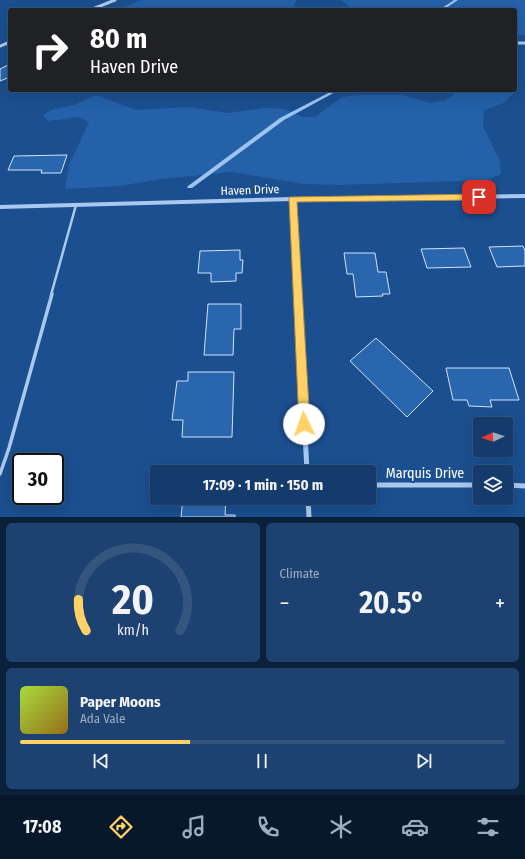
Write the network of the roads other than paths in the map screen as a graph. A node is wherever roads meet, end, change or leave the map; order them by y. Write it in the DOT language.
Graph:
graph roads {
  1 [pos="115,0"];
  2 [pos="95,8"];
  3 [pos="525,196"];
  4 [pos="293,199"];
  5 [pos="76,205"];
  6 [pos="0,207"];
  7 [pos="307,465"];
  8 [pos="0,474"];
  9 [pos="376,485"];
  10 [pos="473,485"];
  11 [pos="513,486"];
  12 [pos="525,486"];
  13 [pos="308,505"];
  14 [pos="309,517"];
  1 -- 2 [label="street"];
  3 -- 4 [label="street, Haven Drive"];
  4 -- 5 [label="street, Haven Drive"];
  4 -- 7 [label="street"];
  5 -- 6 [label="street, Haven Drive"];
  5 -- 8 [label="lane"];
  9 -- 10 [label="street, Marquis Drive"];
  11 -- 12 [label="street"];
  13 -- 14 [label="street"];
}
